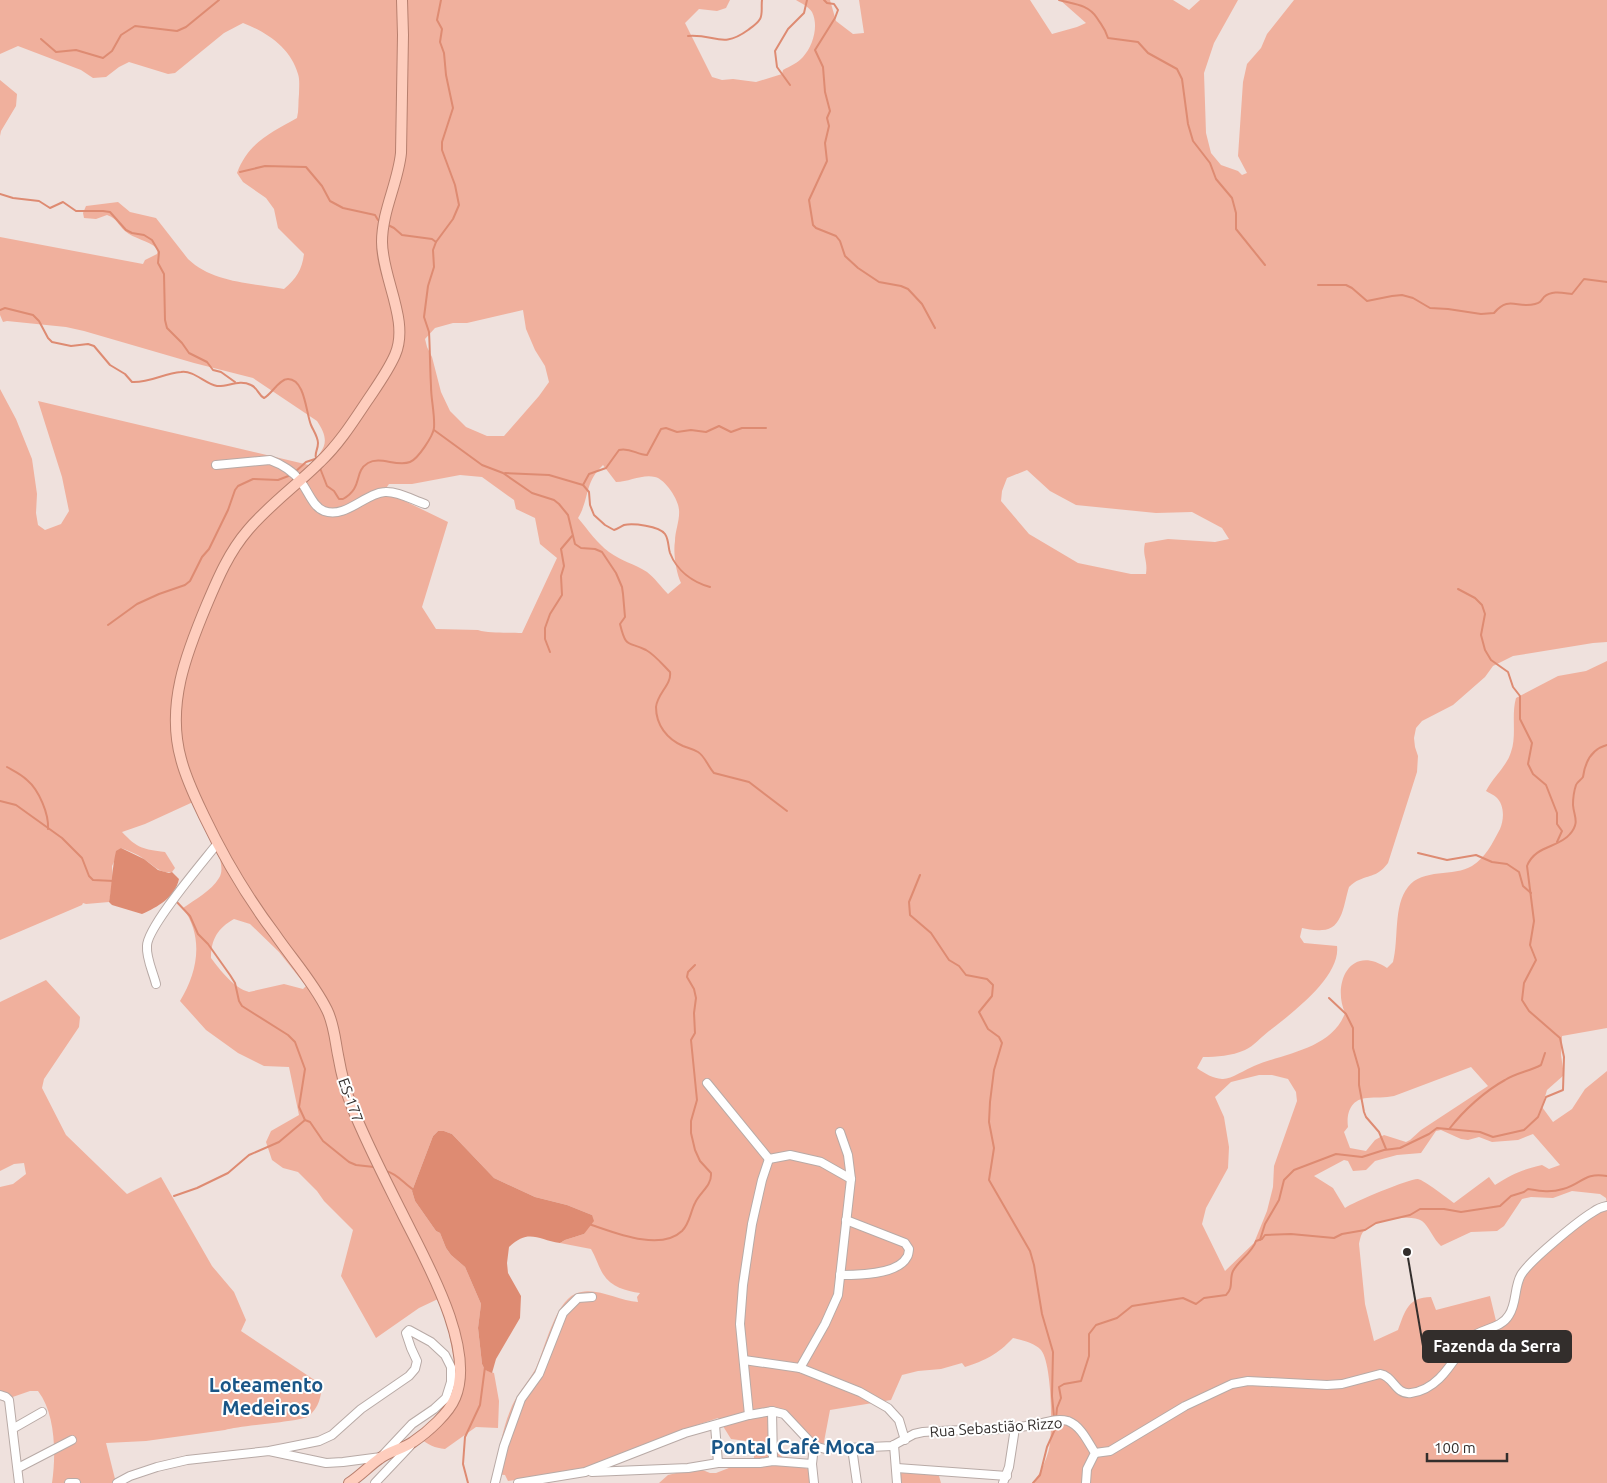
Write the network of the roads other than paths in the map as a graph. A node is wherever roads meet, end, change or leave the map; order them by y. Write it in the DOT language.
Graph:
graph roads {
  1 [pos="402,0"];
  2 [pos="216,465"];
  3 [pos="300,480"];
  4 [pos="425,504"];
  5 [pos="217,844"];
  6 [pos="156,984"];
  7 [pos="707,1083"];
  8 [pos="840,1132"];
  9 [pos="769,1159"];
  10 [pos="851,1179"];
  11 [pos="1607,1206"];
  12 [pos="846,1220"];
  13 [pos="840,1275"];
  14 [pos="592,1297"];
  15 [pos="744,1360"];
  16 [pos="800,1368"];
  17 [pos="0,1395"];
  18 [pos="772,1411"];
  19 [pos="42,1412"];
  20 [pos="749,1415"];
  21 [pos="716,1425"];
  22 [pos="14,1428"];
  23 [pos="1015,1428"];
  24 [pos="72,1440"];
  25 [pos="905,1440"];
  26 [pos="413,1442"];
  27 [pos="894,1445"];
  28 [pos="814,1446"];
  29 [pos="852,1448"];
  30 [pos="269,1451"];
  31 [pos="1095,1453"];
  32 [pos="381,1457"];
  33 [pos="773,1461"];
  34 [pos="718,1463"];
  35 [pos="812,1464"];
  36 [pos="18,1468"];
  37 [pos="897,1468"];
  38 [pos="585,1472"];
  39 [pos="1005,1480"];
  40 [pos="19,1483"];
  41 [pos="69,1483"];
  42 [pos="76,1483"];
  43 [pos="116,1483"];
  44 [pos="349,1483"];
  45 [pos="375,1483"];
  46 [pos="495,1483"];
  47 [pos="518,1483"];
  48 [pos="814,1483"];
  49 [pos="857,1483"];
  50 [pos="897,1483"];
  51 [pos="1086,1483"];
  1 -- 3 [label="main road, ES-177"];
  2 -- 3 [label="street"];
  3 -- 4 [label="street"];
  3 -- 5 [label="main road, ES-177 / ES-177"];
  5 -- 6 [label="street"];
  5 -- 26 [label="main road, ES-177 / ES-177"];
  7 -- 9 [label="street"];
  8 -- 10 [label="street"];
  9 -- 10 [label="street"];
  9 -- 15 [label="street"];
  10 -- 12 [label="street"];
  11 -- 31 [label="street"];
  12 -- 13 [label="street"];
  12 -- 13 [label="street"];
  13 -- 16 [label="street"];
  14 -- 46 [label="street"];
  15 -- 16 [label="street"];
  15 -- 20 [label="street"];
  16 -- 25 [label="street"];
  17 -- 22 [label="street"];
  18 -- 20 [label="street"];
  18 -- 28 [label="street"];
  18 -- 33 [label="street"];
  19 -- 22 [label="street"];
  20 -- 21 [label="street"];
  21 -- 34 [label="street"];
  21 -- 38 [label="street"];
  22 -- 36 [label="street"];
  23 -- 25 [label="street, Rua Sebastião Rizzo"];
  23 -- 31 [label="street, Rua Sebastião Rizzo"];
  23 -- 39 [label="street"];
  24 -- 36 [label="street"];
  25 -- 27 [label="street, Rua Sebastião Rizzo"];
  26 -- 32 [label="main road, ES-177 / ES-177"];
  26 -- 45 [label="street"];
  27 -- 29 [label="street, Rua Sebastião Rizzo"];
  27 -- 37 [label="street"];
  28 -- 29 [label="street, Rua Sebastião Rizzo"];
  28 -- 35 [label="street"];
  29 -- 49 [label="street"];
  30 -- 32 [label="street"];
  30 -- 32 [label="street"];
  30 -- 43 [label="street"];
  31 -- 51 [label="street"];
  32 -- 44 [label="main road, ES-177"];
  33 -- 34 [label="street"];
  33 -- 35 [label="street"];
  34 -- 38 [label="street"];
  35 -- 48 [label="street"];
  36 -- 40 [label="street"];
  37 -- 39 [label="street"];
  37 -- 50 [label="street"];
  38 -- 47 [label="street"];
  41 -- 42 [label="street"];
}
